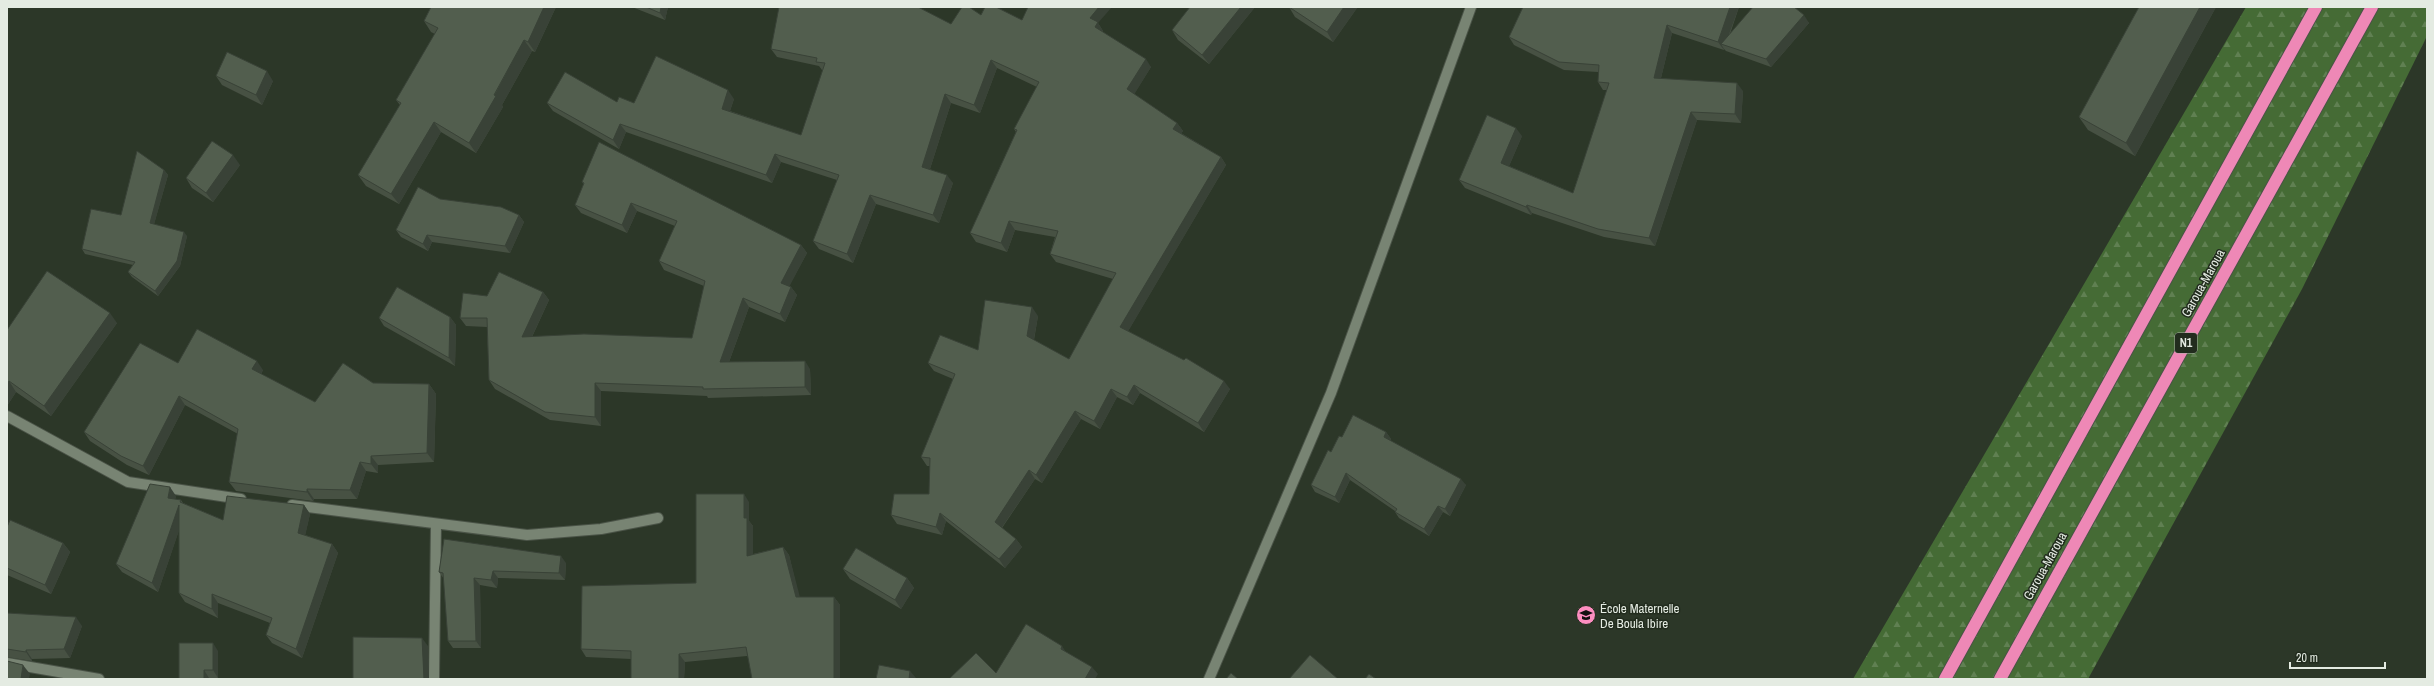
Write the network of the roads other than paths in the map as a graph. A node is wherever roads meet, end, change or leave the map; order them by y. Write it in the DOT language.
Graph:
graph roads {
  1 [pos="1471,7"];
  2 [pos="2316,7"];
  3 [pos="2372,7"];
  4 [pos="7,416"];
  5 [pos="254,500"];
  6 [pos="285,504"];
  7 [pos="658,518"];
  8 [pos="436,524"];
  9 [pos="7,663"];
  10 [pos="99,679"];
  11 [pos="434,679"];
  12 [pos="1209,679"];
  13 [pos="1945,679"];
  14 [pos="2000,679"];
  1 -- 12 [label="street"];
  2 -- 13 [label="highway"];
  3 -- 14 [label="highway, Garoua-Maroua / N1"];
  4 -- 5 [label="street"];
  6 -- 8 [label="street"];
  7 -- 8 [label="street"];
  8 -- 11 [label="street"];
  9 -- 10 [label="street"];
}
